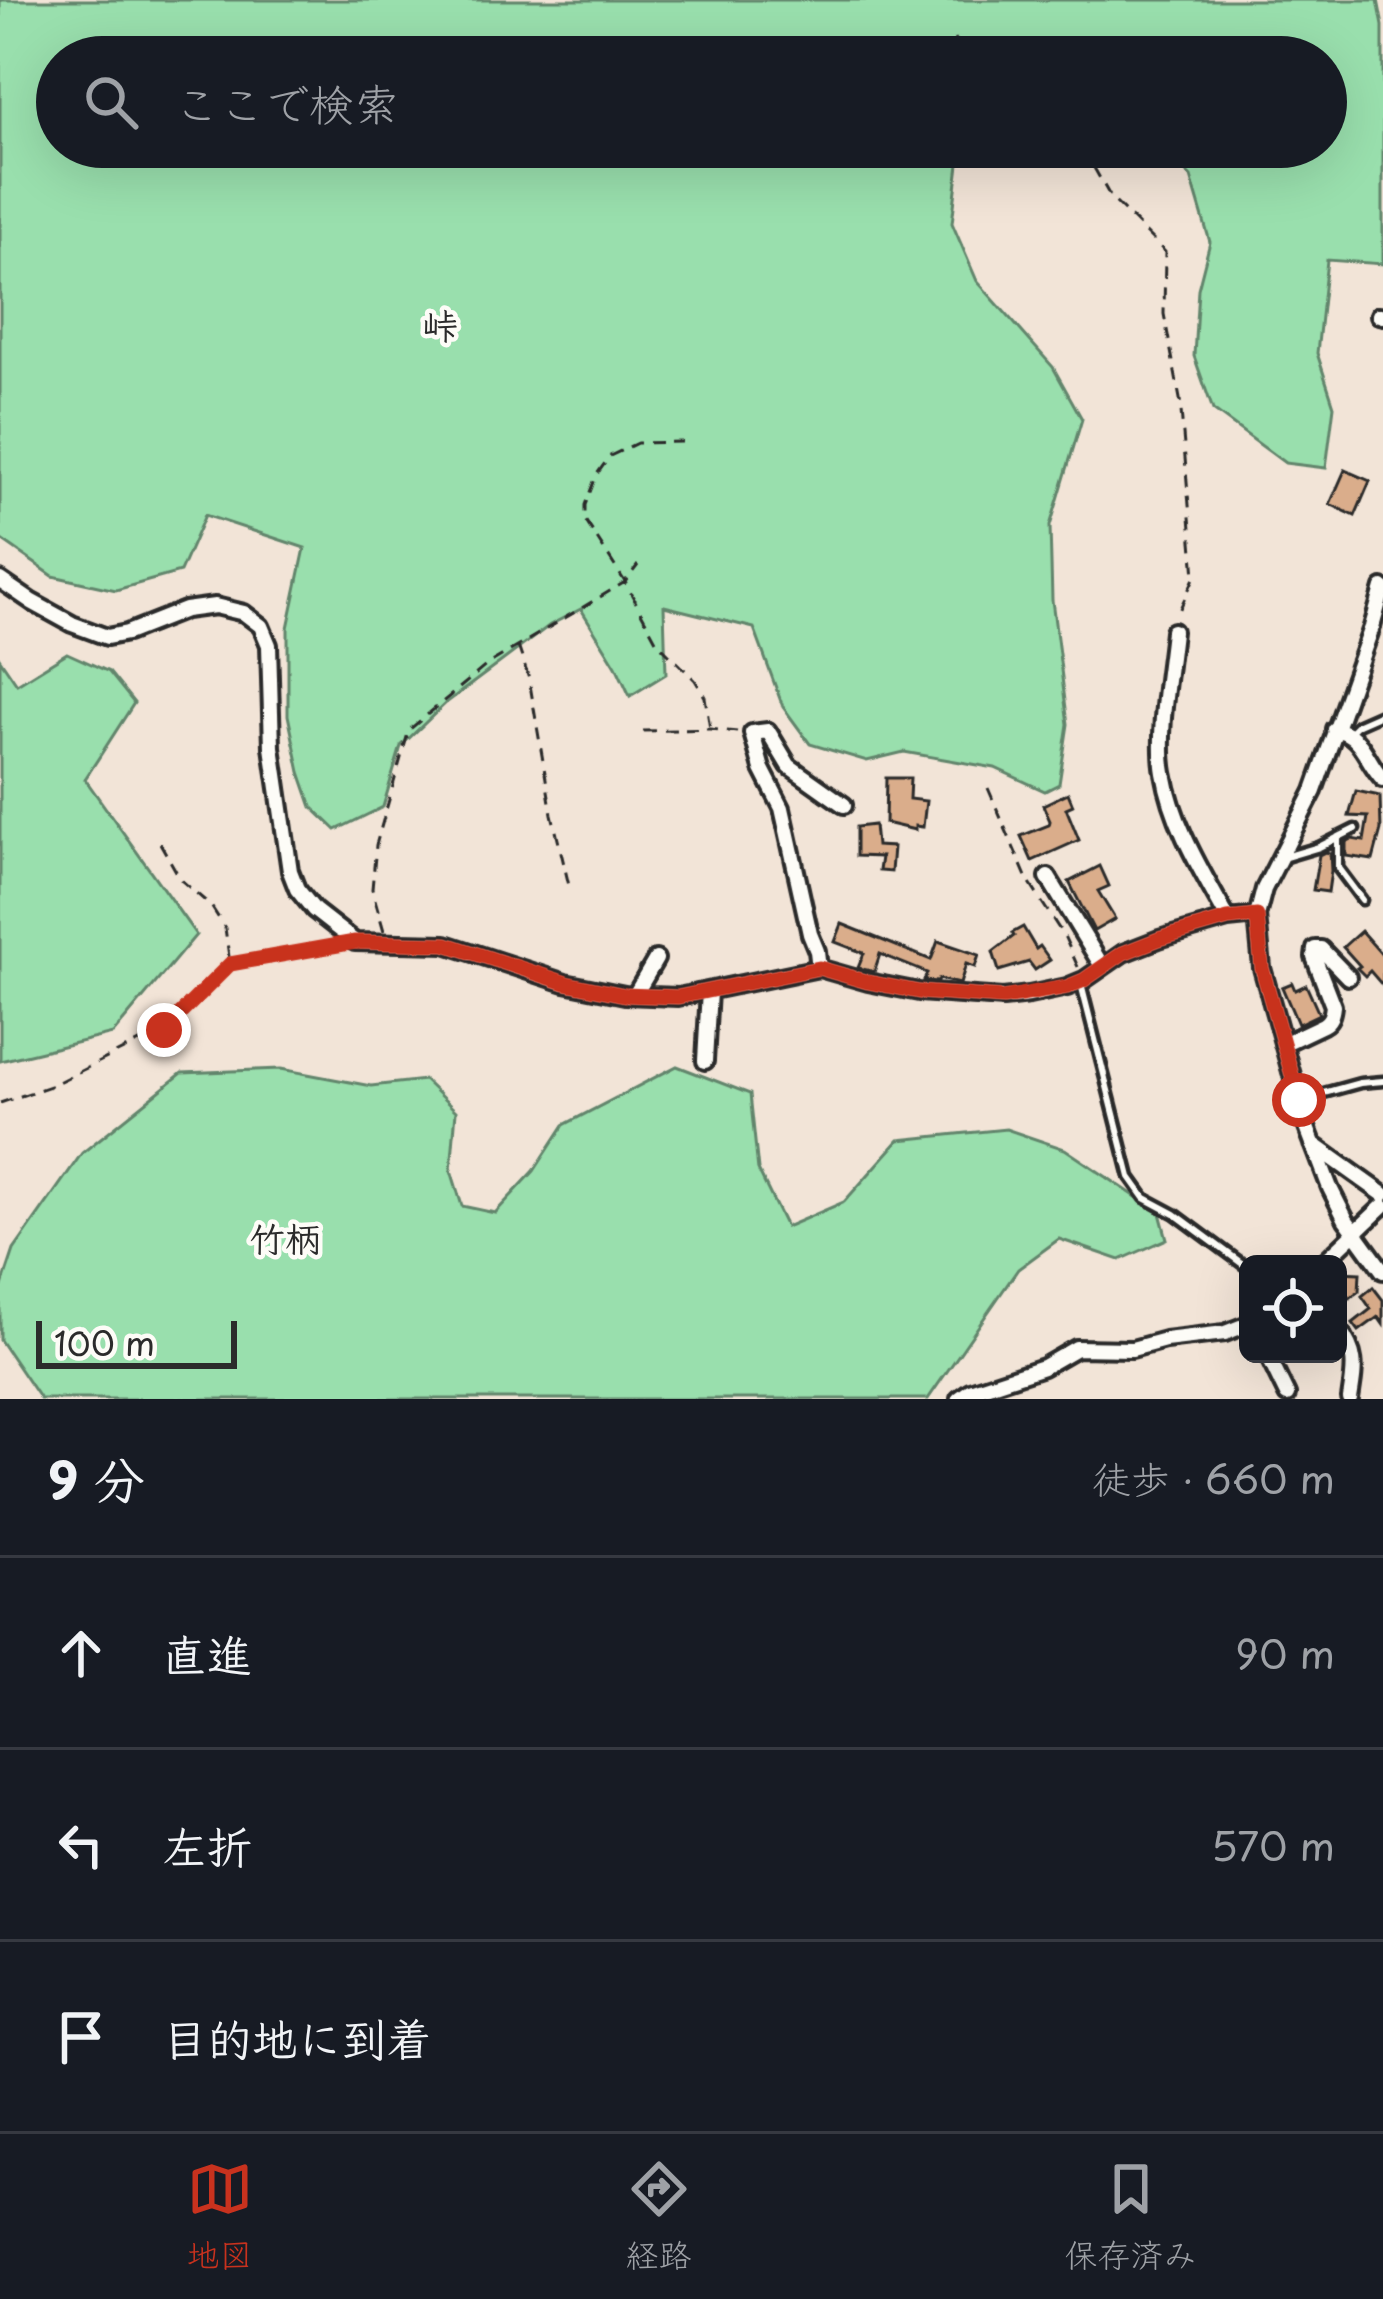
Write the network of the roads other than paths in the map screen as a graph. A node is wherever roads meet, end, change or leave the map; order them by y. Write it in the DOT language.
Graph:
graph roads {
  1 [pos="0,580"];
  2 [pos="1383,588"];
  3 [pos="1173,632"];
  4 [pos="1383,713"];
  5 [pos="1342,731"];
  6 [pos="1382,778"];
  7 [pos="844,805"];
  8 [pos="1355,829"];
  9 [pos="1338,837"];
  10 [pos="1279,859"];
  11 [pos="1048,877"];
  12 [pos="1362,900"];
  13 [pos="1257,916"];
  14 [pos="1228,919"];
  15 [pos="656,959"];
  16 [pos="1102,966"];
  17 [pos="819,968"];
  18 [pos="890,972"];
  19 [pos="1027,977"];
  20 [pos="1348,977"];
  21 [pos="1082,980"];
  22 [pos="897,987"];
  23 [pos="709,992"];
  24 [pos="635,994"];
  25 [pos="1030,995"];
  26 [pos="1283,1044"];
  27 [pos="705,1061"];
  28 [pos="1383,1081"];
  29 [pos="1299,1100"];
  30 [pos="1312,1144"];
  31 [pos="1383,1193"];
  32 [pos="1383,1205"];
  33 [pos="1355,1234"];
  34 [pos="1332,1255"];
  35 [pos="1239,1261"];
  36 [pos="1383,1271"];
  37 [pos="1239,1328"];
  38 [pos="1347,1342"];
  39 [pos="1272,1363"];
  40 [pos="1287,1394"];
  41 [pos="959,1399"];
  42 [pos="1350,1399"];
  1 -- 24 [label="street"];
  2 -- 5 [label="street"];
  3 -- 14 [label="street"];
  4 -- 5 [label="lane"];
  5 -- 6 [label="street"];
  5 -- 10 [label="street"];
  7 -- 17 [label="street"];
  8 -- 9 [label="lane"];
  9 -- 10 [label="lane"];
  9 -- 12 [label="lane"];
  10 -- 13 [label="street"];
  11 -- 16 [label="street"];
  13 -- 14 [label="street"];
  13 -- 26 [label="street"];
  14 -- 16 [label="street"];
  15 -- 24 [label="street"];
  16 -- 21 [label="street"];
  17 -- 22 [label="street"];
  17 -- 23 [label="street"];
  18 -- 22 [label="lane"];
  19 -- 25 [label="street"];
  20 -- 26 [label="street"];
  21 -- 25 [label="street"];
  21 -- 35 [label="lane"];
  22 -- 25 [label="street"];
  23 -- 24 [label="street"];
  23 -- 27 [label="street"];
  26 -- 29 [label="street"];
  28 -- 29 [label="lane"];
  29 -- 30 [label="street"];
  30 -- 31 [label="street"];
  30 -- 33 [label="street"];
  32 -- 33 [label="street"];
  33 -- 34 [label="street"];
  33 -- 36 [label="street"];
  37 -- 41 [label="street"];
  38 -- 42 [label="street"];
  39 -- 40 [label="street"];
}
